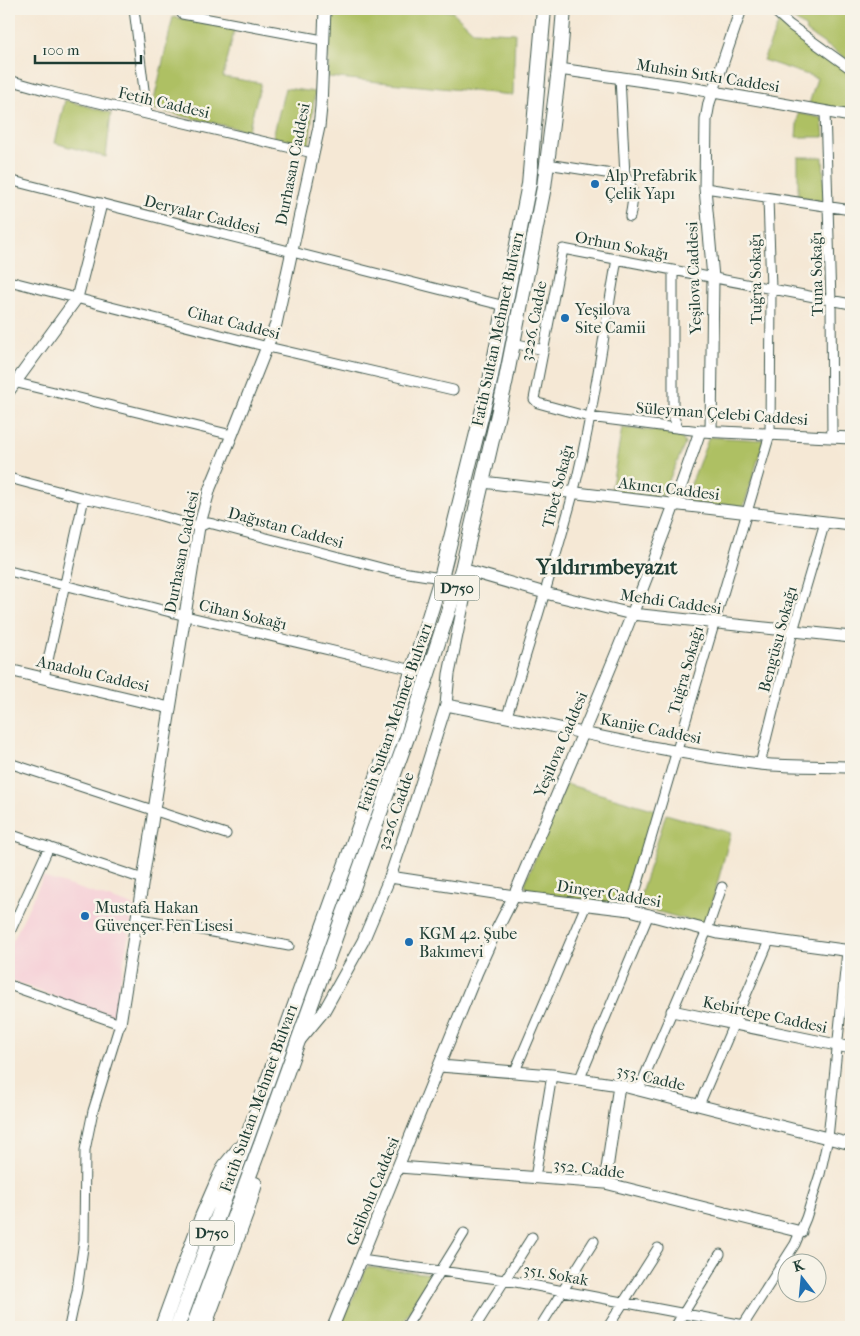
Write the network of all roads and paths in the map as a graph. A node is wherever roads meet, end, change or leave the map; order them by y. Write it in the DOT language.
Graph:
graph roads {
  1 [pos="134,9"];
  2 [pos="325,9"];
  3 [pos="544,9"];
  4 [pos="564,9"];
  5 [pos="741,9"];
  6 [pos="772,9"];
  7 [pos="182,14"];
  8 [pos="323,40"];
  9 [pos="559,69"];
  10 [pos="851,69"];
  11 [pos="620,77"];
  12 [pos="9,80"];
  13 [pos="713,92"];
  14 [pos="825,112"];
  15 [pos="147,114"];
  16 [pos="851,116"];
  17 [pos="313,153"];
  18 [pos="547,164"];
  19 [pos="625,176"];
  20 [pos="9,180"];
  21 [pos="705,188"];
  22 [pos="768,198"];
  23 [pos="101,204"];
  24 [pos="829,207"];
  25 [pos="851,210"];
  26 [pos="630,217"];
  27 [pos="563,249"];
  28 [pos="290,252"];
  29 [pos="617,259"];
  30 [pos="673,270"];
  31 [pos="713,278"];
  32 [pos="9,281"];
  33 [pos="771,289"];
  34 [pos="77,298"];
  35 [pos="831,301"];
  36 [pos="851,304"];
  37 [pos="505,306"];
  38 [pos="513,343"];
  39 [pos="268,346"];
  40 [pos="544,350"];
  41 [pos="11,384"];
  42 [pos="453,390"];
  43 [pos="534,398"];
  44 [pos="589,417"];
  45 [pos="678,428"];
  46 [pos="706,431"];
  47 [pos="770,434"];
  48 [pos="232,435"];
  49 [pos="832,437"];
  50 [pos="851,438"];
  51 [pos="9,478"];
  52 [pos="483,482"];
  53 [pos="573,492"];
  54 [pos="84,498"];
  55 [pos="676,504"];
  56 [pos="746,514"];
  57 [pos="825,522"];
  58 [pos="851,525"];
  59 [pos="199,527"];
  60 [pos="462,569"];
  61 [pos="9,571"];
  62 [pos="441,578"];
  63 [pos="64,584"];
  64 [pos="545,592"];
  65 [pos="632,614"];
  66 [pos="186,616"];
  67 [pos="714,623"];
  68 [pos="793,631"];
  69 [pos="851,636"];
  70 [pos="9,670"];
  71 [pos="413,670"];
  72 [pos="44,678"];
  73 [pos="446,705"];
  74 [pos="170,708"];
  75 [pos="507,716"];
  76 [pos="584,732"];
  77 [pos="677,751"];
  78 [pos="9,763"];
  79 [pos="760,764"];
  80 [pos="851,767"];
  81 [pos="154,812"];
  82 [pos="9,834"];
  83 [pos="226,834"];
  84 [pos="49,847"];
  85 [pos="390,877"];
  86 [pos="143,879"];
  87 [pos="722,888"];
  88 [pos="514,896"];
  89 [pos="586,905"];
  90 [pos="630,910"];
  91 [pos="649,914"];
  92 [pos="136,918"];
  93 [pos="708,930"];
  94 [pos="9,934"];
  95 [pos="769,941"];
  96 [pos="289,946"];
  97 [pos="849,951"];
  98 [pos="9,985"];
  99 [pos="672,1011"];
  100 [pos="120,1024"];
  101 [pos="734,1024"];
  102 [pos="297,1043"];
  103 [pos="837,1046"];
  104 [pos="851,1048"];
  105 [pos="440,1066"];
  106 [pos="515,1071"];
  107 [pos="552,1074"];
  108 [pos="580,1078"];
  109 [pos="619,1085"];
  110 [pos="639,1089"];
  111 [pos="699,1105"];
  112 [pos="248,1138"];
  113 [pos="828,1138"];
  114 [pos="261,1144"];
  115 [pos="851,1144"];
  116 [pos="399,1168"];
  117 [pos="535,1178"];
  118 [pos="605,1183"];
  119 [pos="800,1232"];
  120 [pos="464,1233"];
  121 [pos="532,1237"];
  122 [pos="594,1242"];
  123 [pos="658,1248"];
  124 [pos="720,1254"];
  125 [pos="361,1260"];
  126 [pos="440,1270"];
  127 [pos="505,1280"];
  128 [pos="563,1291"];
  129 [pos="624,1302"];
  130 [pos="684,1313"];
  131 [pos="743,1326"];
  132 [pos="69,1327"];
  133 [pos="162,1327"];
  134 [pos="177,1327"];
  135 [pos="193,1327"];
  136 [pos="204,1327"];
  137 [pos="333,1327"];
  138 [pos="406,1327"];
  139 [pos="475,1327"];
  140 [pos="540,1327"];
  141 [pos="608,1327"];
  142 [pos="675,1327"];
  1 -- 15 [label="street"];
  2 -- 8 [label="street, Durhasan Caddesi"];
  3 -- 37 [label="highway, Fatih Sultan Mehmet Bulvarı / D750"];
  4 -- 9 [label="highway, Fatih Sultan Mehmet Bulvarı / D750"];
  5 -- 13 [label="street, Yeşilova Caddesi"];
  6 -- 10 [label="street"];
  7 -- 8 [label="street"];
  8 -- 17 [label="street, Durhasan Caddesi"];
  9 -- 11 [label="street, Muhsin Sıtkı Caddesi"];
  9 -- 18 [label="highway, Fatih Sultan Mehmet Bulvarı / D750"];
  11 -- 13 [label="street, Muhsin Sıtkı Caddesi"];
  11 -- 19 [label="street"];
  12 -- 15 [label="street, Fetih Caddesi"];
  13 -- 14 [label="street, Muhsin Sıtkı Caddesi"];
  13 -- 21 [label="street, Yeşilova Caddesi"];
  14 -- 16 [label="street, Muhsin Sıtkı Caddesi"];
  14 -- 24 [label="street, Tuna Sokağı"];
  15 -- 17 [label="street, Fetih Caddesi"];
  17 -- 28 [label="street, Durhasan Caddesi"];
  18 -- 19 [label="street"];
  18 -- 38 [label="highway, Fatih Sultan Mehmet Bulvarı / D750"];
  19 -- 26 [label="street"];
  20 -- 23 [label="street, Deryalar Caddesi"];
  21 -- 22 [label="street"];
  21 -- 31 [label="street, Yeşilova Caddesi"];
  22 -- 24 [label="street"];
  22 -- 33 [label="street, Tuğra Sokağı"];
  23 -- 28 [label="street, Deryalar Caddesi"];
  23 -- 34 [label="street"];
  24 -- 25 [label="street"];
  24 -- 35 [label="street, Tuna Sokağı"];
  27 -- 29 [label="street, Orhun Sokağı"];
  27 -- 40 [label="street, 3226. Cadde"];
  28 -- 37 [label="street, Deryalar Caddesi"];
  28 -- 39 [label="street, Durhasan Caddesi"];
  29 -- 30 [label="street, Orhun Sokağı"];
  29 -- 44 [label="street, Tibet Sokağı"];
  30 -- 31 [label="street, Orhun Sokağı"];
  30 -- 45 [label="street"];
  31 -- 33 [label="street, Orhun Sokağı"];
  31 -- 46 [label="street, Yeşilova Caddesi"];
  32 -- 34 [label="street, Cihat Caddesi"];
  33 -- 35 [label="street, Orhun Sokağı"];
  33 -- 47 [label="street, Tuğra Sokağı"];
  34 -- 39 [label="street, Cihat Caddesi"];
  34 -- 41 [label="street"];
  35 -- 36 [label="street, Orhun Sokağı"];
  35 -- 49 [label="street, Tuna Sokağı"];
  37 -- 62 [label="highway, Fatih Sultan Mehmet Bulvarı / D750"];
  38 -- 40 [label="street"];
  38 -- 52 [label="highway, Fatih Sultan Mehmet Bulvarı / D750"];
  39 -- 42 [label="street, Cihat Caddesi"];
  39 -- 48 [label="street, Durhasan Caddesi"];
  40 -- 43 [label="street, 3226. Cadde"];
  41 -- 48 [label="street"];
  43 -- 44 [label="street, Süleyman Çelebi Caddesi"];
  44 -- 45 [label="street, Süleyman Çelebi Caddesi"];
  44 -- 53 [label="street, Tibet Sokağı"];
  45 -- 46 [label="street, Süleyman Çelebi Caddesi"];
  46 -- 47 [label="street, Süleyman Çelebi Caddesi"];
  46 -- 55 [label="street, Yeşilova Caddesi"];
  47 -- 49 [label="street, Süleyman Çelebi Caddesi"];
  47 -- 56 [label="street, Tuğra Sokağı"];
  48 -- 59 [label="street, Durhasan Caddesi"];
  49 -- 50 [label="street, Süleyman Çelebi Caddesi"];
  51 -- 54 [label="street, Dağıstan Caddesi"];
  52 -- 53 [label="street, Akıncı Caddesi"];
  52 -- 60 [label="highway, Fatih Sultan Mehmet Bulvarı / D750"];
  53 -- 55 [label="street, Akıncı Caddesi"];
  53 -- 64 [label="street, Tibet Sokağı"];
  54 -- 59 [label="street, Dağıstan Caddesi"];
  54 -- 63 [label="street"];
  55 -- 56 [label="street, Akıncı Caddesi"];
  55 -- 65 [label="street, Yeşilova Caddesi"];
  56 -- 57 [label="street, Akıncı Caddesi"];
  56 -- 67 [label="street, Tuğra Sokağı"];
  57 -- 58 [label="street, Akıncı Caddesi"];
  57 -- 68 [label="street, Bengüsu Sokağı"];
  59 -- 62 [label="street, Dağıstan Caddesi"];
  59 -- 66 [label="street, Durhasan Caddesi"];
  60 -- 64 [label="street, Mehdi Caddesi"];
  60 -- 73 [label="street, 3226. Cadde"];
  60 -- 102 [label="highway, Fatih Sultan Mehmet Bulvarı / D750"];
  61 -- 63 [label="street, Cihan Sokağı"];
  62 -- 71 [label="highway, Fatih Sultan Mehmet Bulvarı / D750"];
  63 -- 66 [label="street, Cihan Sokağı"];
  63 -- 72 [label="street"];
  64 -- 65 [label="street, Mehdi Caddesi"];
  64 -- 75 [label="street, Tibet Sokağı"];
  65 -- 67 [label="street, Mehdi Caddesi"];
  65 -- 76 [label="street, Yeşilova Caddesi"];
  66 -- 71 [label="street, Cihan Sokağı"];
  66 -- 74 [label="street, Durhasan Caddesi"];
  67 -- 68 [label="street, Mehdi Caddesi"];
  67 -- 77 [label="street, Tuğra Sokağı"];
  68 -- 69 [label="street, Mehdi Caddesi"];
  68 -- 79 [label="street, Bengüsu Sokağı"];
  70 -- 72 [label="street, Anadolu Caddesi"];
  71 -- 112 [label="highway, Fatih Sultan Mehmet Bulvarı / D750"];
  72 -- 74 [label="street, Anadolu Caddesi"];
  73 -- 75 [label="street, Kanije Caddesi"];
  73 -- 85 [label="street, 3226. Cadde"];
  74 -- 81 [label="street, Durhasan Caddesi"];
  75 -- 76 [label="street, Kanije Caddesi"];
  76 -- 77 [label="street, Kanije Caddesi"];
  76 -- 88 [label="street, Yeşilova Caddesi"];
  77 -- 79 [label="street, Kanije Caddesi"];
  77 -- 90 [label="street, Tuğra Sokağı"];
  78 -- 81 [label="street"];
  79 -- 80 [label="street, Kanije Caddesi"];
  81 -- 83 [label="street"];
  81 -- 86 [label="street, Durhasan Caddesi"];
  82 -- 84 [label="street"];
  84 -- 86 [label="street"];
  84 -- 94 [label="street"];
  85 -- 88 [label="street, Dinçer Caddesi"];
  85 -- 102 [label="street, 3226. Cadde"];
  86 -- 92 [label="street, Durhasan Caddesi"];
  87 -- 93 [label="street"];
  88 -- 89 [label="street, Dinçer Caddesi"];
  88 -- 105 [label="street, Yeşilova Caddesi"];
  89 -- 90 [label="street, Dinçer Caddesi"];
  89 -- 106 [label="street"];
  90 -- 91 [label="street, Dinçer Caddesi"];
  91 -- 93 [label="street, Dinçer Caddesi"];
  91 -- 108 [label="street"];
  92 -- 96 [label="street"];
  92 -- 100 [label="street, Durhasan Caddesi"];
  93 -- 95 [label="street, Dinçer Caddesi"];
  93 -- 99 [label="street"];
  95 -- 97 [label="street, Dinçer Caddesi"];
  95 -- 101 [label="street"];
  97 -- 103 [label="street"];
  98 -- 100 [label="street"];
  99 -- 101 [label="street, Kebirtepe Caddesi"];
  99 -- 110 [label="street"];
  100 -- 132 [label="street"];
  101 -- 103 [label="street, Kebirtepe Caddesi"];
  101 -- 111 [label="street"];
  102 -- 114 [label="highway, Fatih Sultan Mehmet Bulvarı / D750"];
  103 -- 104 [label="street, Kebirtepe Caddesi"];
  103 -- 113 [label="street"];
  105 -- 106 [label="street, 353. Cadde"];
  105 -- 116 [label="street, Gelibolu Caddesi"];
  106 -- 107 [label="street, 353. Cadde"];
  107 -- 108 [label="street, 353. Cadde"];
  107 -- 117 [label="street"];
  108 -- 109 [label="street, 353. Cadde"];
  109 -- 110 [label="street, 353. Cadde"];
  109 -- 118 [label="street"];
  110 -- 111 [label="street, 353. Cadde"];
  111 -- 113 [label="street, 353. Cadde"];
  112 -- 133 [label="highway"];
  112 -- 134 [label="highway, Fatih Sultan Mehmet Bulvarı / D750"];
  113 -- 115 [label="street, 353. Cadde"];
  113 -- 119 [label="street"];
  114 -- 135 [label="highway, Fatih Sultan Mehmet Bulvarı / D750"];
  114 -- 136 [label="highway"];
  116 -- 117 [label="street, 352. Cadde"];
  116 -- 125 [label="street, Gelibolu Caddesi"];
  117 -- 118 [label="street, 352. Cadde"];
  118 -- 119 [label="street, 352. Cadde"];
  119 -- 131 [label="street"];
  120 -- 126 [label="street"];
  121 -- 127 [label="street"];
  122 -- 128 [label="street"];
  123 -- 129 [label="street"];
  124 -- 130 [label="street"];
  125 -- 126 [label="street, 351. Sokak"];
  125 -- 137 [label="street, Gelibolu Caddesi"];
  126 -- 127 [label="street, 351. Sokak"];
  126 -- 138 [label="street"];
  127 -- 128 [label="street, 351. Sokak"];
  127 -- 139 [label="street"];
  128 -- 129 [label="street, 351. Sokak"];
  128 -- 140 [label="street"];
  129 -- 130 [label="street, 351. Sokak"];
  129 -- 141 [label="street"];
  130 -- 131 [label="street, 351. Sokak"];
  130 -- 142 [label="street"];
}
